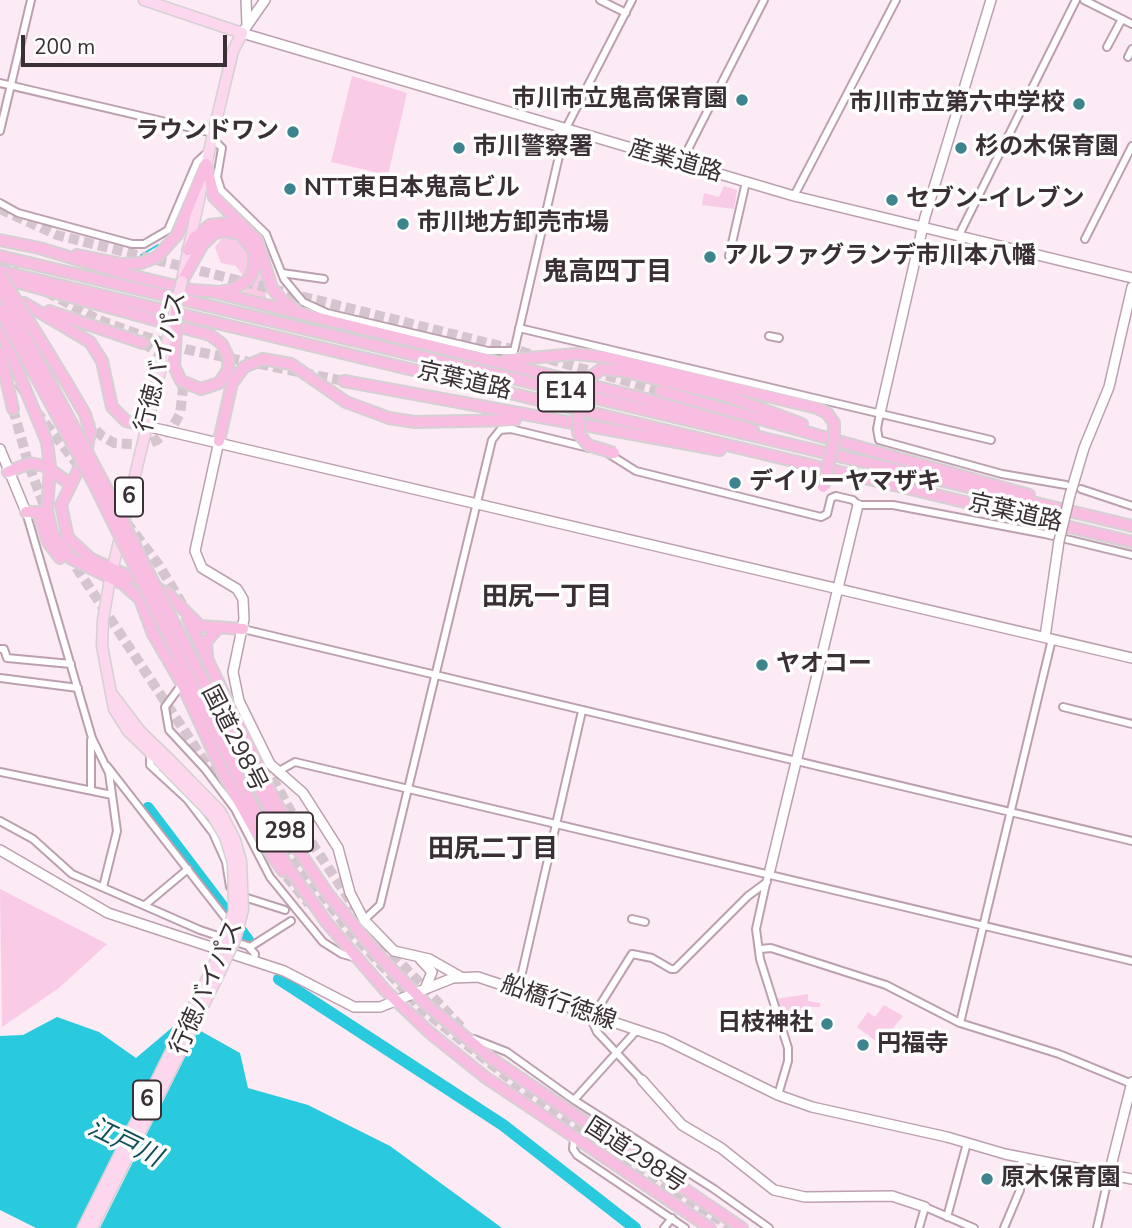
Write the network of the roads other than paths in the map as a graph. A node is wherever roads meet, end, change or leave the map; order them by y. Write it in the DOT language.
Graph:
graph roads {
  1 [pos="30,0"];
  2 [pos="144,0"];
  3 [pos="246,0"];
  4 [pos="265,0"];
  5 [pos="600,0"];
  6 [pos="632,0"];
  7 [pos="764,0"];
  8 [pos="896,0"];
  9 [pos="991,0"];
  10 [pos="1076,0"];
  11 [pos="1084,0"];
  12 [pos="626,13"];
  13 [pos="1122,19"];
  14 [pos="1132,24"];
  15 [pos="244,28"];
  16 [pos="1107,47"];
  17 [pos="1132,49"];
  18 [pos="1128,57"];
  19 [pos="0,83"];
  20 [pos="10,85"];
  21 [pos="565,130"];
  22 [pos="0,131"];
  23 [pos="213,135"];
  24 [pos="1132,146"];
  25 [pos="209,151"];
  26 [pos="681,163"];
  27 [pos="206,164"];
  28 [pos="746,182"];
  29 [pos="794,196"];
  30 [pos="0,203"];
  31 [pos="922,226"];
  32 [pos="249,230"];
  33 [pos="959,235"];
  34 [pos="1085,239"];
  35 [pos="0,240"];
  36 [pos="40,248"];
  37 [pos="188,250"];
  38 [pos="0,256"];
  39 [pos="729,256"];
  40 [pos="282,273"];
  41 [pos="0,274"];
  42 [pos="1132,278"];
  43 [pos="324,279"];
  44 [pos="182,281"];
  45 [pos="1132,287"];
  46 [pos="0,289"];
  47 [pos="210,291"];
  48 [pos="0,295"];
  49 [pos="24,303"];
  50 [pos="176,305"];
  51 [pos="0,310"];
  52 [pos="326,321"];
  53 [pos="0,328"];
  54 [pos="519,328"];
  55 [pos="173,331"];
  56 [pos="769,336"];
  57 [pos="779,338"];
  58 [pos="143,343"];
  59 [pos="0,353"];
  60 [pos="490,360"];
  61 [pos="344,381"];
  62 [pos="661,391"];
  63 [pos="13,409"];
  64 [pos="880,413"];
  65 [pos="542,420"];
  66 [pos="146,426"];
  67 [pos="991,440"];
  68 [pos="219,441"];
  69 [pos="858,445"];
  70 [pos="0,449"];
  71 [pos="614,453"];
  72 [pos="849,460"];
  73 [pos="44,466"];
  74 [pos="819,467"];
  75 [pos="8,472"];
  76 [pos="55,473"];
  77 [pos="70,484"];
  78 [pos="1066,485"];
  79 [pos="823,487"];
  80 [pos="1081,489"];
  81 [pos="477,503"];
  82 [pos="858,505"];
  83 [pos="1132,506"];
  84 [pos="26,512"];
  85 [pos="1126,525"];
  86 [pos="1132,542"];
  87 [pos="1132,555"];
  88 [pos="92,570"];
  89 [pos="111,574"];
  90 [pos="836,588"];
  91 [pos="177,602"];
  92 [pos="219,627"];
  93 [pos="243,629"];
  94 [pos="195,637"];
  95 [pos="1049,638"];
  96 [pos="158,643"];
  97 [pos="0,649"];
  98 [pos="182,651"];
  99 [pos="1132,658"];
  100 [pos="71,664"];
  101 [pos="209,664"];
  102 [pos="434,675"];
  103 [pos="0,678"];
  104 [pos="182,684"];
  105 [pos="78,688"];
  106 [pos="111,694"];
  107 [pos="1063,707"];
  108 [pos="582,711"];
  109 [pos="1132,724"];
  110 [pos="92,738"];
  111 [pos="150,754"];
  112 [pos="796,761"];
  113 [pos="166,762"];
  114 [pos="107,766"];
  115 [pos="0,772"];
  116 [pos="276,772"];
  117 [pos="407,788"];
  118 [pos="91,790"];
  119 [pos="112,795"];
  120 [pos="1010,812"];
  121 [pos="0,821"];
  122 [pos="557,826"];
  123 [pos="1132,841"];
  124 [pos="0,850"];
  125 [pos="188,869"];
  126 [pos="768,878"];
  127 [pos="103,887"];
  128 [pos="239,895"];
  129 [pos="311,902"];
  130 [pos="145,905"];
  131 [pos="285,910"];
  132 [pos="344,915"];
  133 [pos="632,919"];
  134 [pos="364,920"];
  135 [pos="291,921"];
  136 [pos="645,922"];
  137 [pos="984,926"];
  138 [pos="221,938"];
  139 [pos="229,941"];
  140 [pos="250,947"];
  141 [pos="760,949"];
  142 [pos="355,957"];
  143 [pos="418,958"];
  144 [pos="254,960"];
  145 [pos="1132,961"];
  146 [pos="460,976"];
  147 [pos="517,990"];
  148 [pos="420,991"];
  149 [pos="397,1001"];
  150 [pos="594,1017"];
  151 [pos="960,1023"];
  152 [pos="454,1028"];
  153 [pos="637,1030"];
  154 [pos="616,1051"];
  155 [pos="642,1080"];
  156 [pos="1132,1083"];
  157 [pos="778,1095"];
  158 [pos="574,1100"];
  159 [pos="574,1139"];
  160 [pos="967,1143"];
  161 [pos="1022,1157"];
  162 [pos="1109,1174"];
  163 [pos="1132,1179"];
  164 [pos="925,1207"];
  165 [pos="947,1217"];
  166 [pos="672,1218"];
  167 [pos="83,1228"];
  168 [pos="92,1228"];
  169 [pos="664,1228"];
  170 [pos="685,1228"];
  171 [pos="710,1228"];
  172 [pos="743,1228"];
  173 [pos="769,1228"];
  174 [pos="919,1228"];
  175 [pos="974,1228"];
  176 [pos="1004,1228"];
  177 [pos="1097,1228"];
  1 -- 20 [label="street"];
  2 -- 15 [label="main road, 産業道路"];
  3 -- 15 [label="street"];
  4 -- 15 [label="street"];
  5 -- 12 [label="street"];
  6 -- 12 [label="street"];
  7 -- 26 [label="street"];
  8 -- 29 [label="street"];
  9 -- 31 [label="street"];
  10 -- 33 [label="street"];
  11 -- 13 [label="street"];
  12 -- 21 [label="street"];
  13 -- 14 [label="street"];
  13 -- 16 [label="street"];
  15 -- 21 [label="street, 産業道路"];
  15 -- 23 [label="main road, 行徳バイパス"];
  17 -- 18 [label="street"];
  19 -- 20 [label="street"];
  20 -- 22 [label="street"];
  20 -- 23 [label="street"];
  21 -- 26 [label="street, 産業道路"];
  21 -- 54 [label="street"];
  23 -- 25 [label="main road, 行徳バイパス"];
  23 -- 40 [label="street"];
  24 -- 34 [label="street"];
  25 -- 27 [label="main road, 行徳バイパス"];
  25 -- 30 [label="street"];
  26 -- 28 [label="street, 産業道路"];
  27 -- 32 [label="highway"];
  27 -- 36 [label="highway"];
  27 -- 37 [label="main road, 行徳バイパス"];
  28 -- 29 [label="street, 産業道路"];
  28 -- 39 [label="street"];
  29 -- 31 [label="street, 産業道路"];
  31 -- 33 [label="street, 産業道路"];
  31 -- 64 [label="street"];
  32 -- 37 [label="highway"];
  32 -- 52 [label="highway"];
  33 -- 42 [label="street, 産業道路"];
  35 -- 36 [label="highway"];
  36 -- 47 [label="highway"];
  37 -- 44 [label="main road, 行徳バイパス"];
  38 -- 72 [label="highway, 京葉道路 / E14"];
  40 -- 43 [label="street"];
  40 -- 54 [label="street"];
  41 -- 55 [label="highway"];
  41 -- 74 [label="highway, 京葉道路 / E14"];
  41 -- 77 [label="highway, 298, bridge"];
  44 -- 47 [label="highway"];
  44 -- 50 [label="main road, 行徳バイパス, bridge"];
  45 -- 95 [label="street, bridge"];
  46 -- 98 [label="highway, 国道298号 / 298, bridge"];
  47 -- 52 [label="highway"];
  48 -- 49 [label="highway"];
  49 -- 58 [label="highway"];
  49 -- 66 [label="highway"];
  50 -- 55 [label="highway, bridge"];
  51 -- 98 [label="highway, 国道298号 / 298, bridge"];
  52 -- 60 [label="highway"];
  53 -- 88 [label="highway, 298"];
  54 -- 64 [label="street"];
  55 -- 66 [label="main road, 行徳バイパス / 6"];
  56 -- 57 [label="street"];
  59 -- 63 [label="highway"];
  60 -- 72 [label="highway"];
  60 -- 79 [label="highway, bridge"];
  61 -- 65 [label="highway"];
  62 -- 69 [label="highway"];
  64 -- 67 [label="street"];
  64 -- 78 [label="street"];
  65 -- 68 [label="highway"];
  65 -- 74 [label="highway"];
  66 -- 68 [label="street"];
  66 -- 89 [label="main road, 行徳バイパス / 6"];
  68 -- 81 [label="street"];
  68 -- 93 [label="street"];
  69 -- 71 [label="highway, bridge"];
  69 -- 85 [label="highway"];
  70 -- 75 [label="street"];
  72 -- 85 [label="highway, 京葉道路 / E14"];
  73 -- 75 [label="highway"];
  74 -- 86 [label="highway, 京葉道路 / E14"];
  75 -- 84 [label="street"];
  76 -- 77 [label="highway"];
  77 -- 89 [label="highway, 298"];
  80 -- 83 [label="street"];
  81 -- 82 [label="street"];
  81 -- 90 [label="street"];
  81 -- 102 [label="street"];
  82 -- 87 [label="street"];
  82 -- 90 [label="street"];
  84 -- 88 [label="highway"];
  84 -- 100 [label="street"];
  88 -- 89 [label="highway, 298"];
  89 -- 91 [label="highway, 298"];
  89 -- 96 [label="highway, 298"];
  89 -- 106 [label="main road, 行徳バイパス / 6"];
  90 -- 95 [label="street"];
  90 -- 112 [label="street"];
  91 -- 92 [label="highway"];
  91 -- 94 [label="highway, 298"];
  92 -- 93 [label="highway"];
  92 -- 94 [label="highway"];
  92 -- 101 [label="highway"];
  93 -- 102 [label="street"];
  93 -- 116 [label="street"];
  94 -- 96 [label="highway"];
  94 -- 101 [label="highway, 298"];
  95 -- 99 [label="street"];
  95 -- 120 [label="street"];
  96 -- 104 [label="highway, 298"];
  97 -- 100 [label="street"];
  98 -- 129 [label="highway, 国道298号 / 298"];
  98 -- 132 [label="highway, 国道298号 / 298"];
  100 -- 105 [label="street"];
  101 -- 132 [label="highway, 298"];
  102 -- 108 [label="street"];
  102 -- 117 [label="street"];
  103 -- 105 [label="street"];
  104 -- 129 [label="highway, 298"];
  104 -- 142 [label="street"];
  105 -- 110 [label="street"];
  106 -- 111 [label="main road, 行徳バイパス / 6"];
  106 -- 113 [label="main road, 行徳バイパス / 6"];
  107 -- 109 [label="street"];
  108 -- 112 [label="street"];
  108 -- 122 [label="street"];
  110 -- 114 [label="street"];
  110 -- 118 [label="street"];
  111 -- 113 [label="main road, 行徳バイパス / 6"];
  111 -- 128 [label="street"];
  112 -- 120 [label="street"];
  112 -- 126 [label="street"];
  113 -- 167 [label="main road, 行徳バイパス / 6, bridge"];
  113 -- 168 [label="main road, 行徳バイパス / 6, bridge"];
  114 -- 119 [label="street"];
  114 -- 125 [label="street"];
  115 -- 118 [label="street"];
  116 -- 117 [label="street"];
  116 -- 134 [label="street, 船橋行徳線"];
  117 -- 122 [label="street"];
  117 -- 134 [label="street"];
  118 -- 119 [label="street"];
  119 -- 127 [label="street"];
  120 -- 123 [label="street"];
  120 -- 137 [label="street"];
  121 -- 127 [label="street"];
  122 -- 126 [label="street"];
  122 -- 147 [label="street"];
  124 -- 144 [label="street"];
  125 -- 130 [label="street"];
  125 -- 138 [label="street"];
  126 -- 137 [label="street"];
  126 -- 141 [label="street"];
  126 -- 150 [label="street"];
  127 -- 130 [label="street"];
  128 -- 131 [label="street"];
  128 -- 139 [label="street"];
  129 -- 142 [label="highway, 国道298号 / 298"];
  130 -- 138 [label="street"];
  132 -- 148 [label="highway, 国道298号 / 298"];
  133 -- 136 [label="street"];
  134 -- 143 [label="street, 船橋行徳線"];
  135 -- 140 [label="street"];
  137 -- 145 [label="street"];
  137 -- 151 [label="street"];
  138 -- 139 [label="street"];
  139 -- 140 [label="street"];
  140 -- 144 [label="street"];
  141 -- 151 [label="street"];
  141 -- 157 [label="street"];
  142 -- 149 [label="highway, 国道298号 / 298"];
  143 -- 146 [label="street, 船橋行徳線"];
  143 -- 148 [label="street"];
  144 -- 149 [label="street"];
  146 -- 147 [label="street, 船橋行徳線"];
  146 -- 148 [label="street"];
  147 -- 150 [label="street, 船橋行徳線"];
  148 -- 149 [label="street"];
  148 -- 152 [label="highway, 国道298号 / 298"];
  149 -- 159 [label="highway, 国道298号 / 298"];
  150 -- 153 [label="street, 船橋行徳線"];
  150 -- 154 [label="street"];
  151 -- 156 [label="street"];
  152 -- 158 [label="street"];
  152 -- 172 [label="highway, 国道298号 / 298"];
  153 -- 154 [label="street"];
  153 -- 157 [label="street, 船橋行徳線"];
  154 -- 155 [label="street"];
  154 -- 158 [label="street"];
  155 -- 164 [label="street"];
  156 -- 162 [label="street"];
  157 -- 160 [label="street, 船橋行徳線"];
  158 -- 173 [label="street"];
  159 -- 166 [label="street"];
  159 -- 171 [label="highway, 国道298号 / 298"];
  160 -- 161 [label="street, 船橋行徳線"];
  160 -- 165 [label="street"];
  161 -- 162 [label="street, 船橋行徳線"];
  161 -- 176 [label="street"];
  162 -- 163 [label="street, 船橋行徳線"];
  162 -- 177 [label="street"];
  164 -- 165 [label="street"];
  164 -- 174 [label="street"];
  165 -- 175 [label="street"];
  166 -- 169 [label="street"];
  166 -- 170 [label="street"];
}
